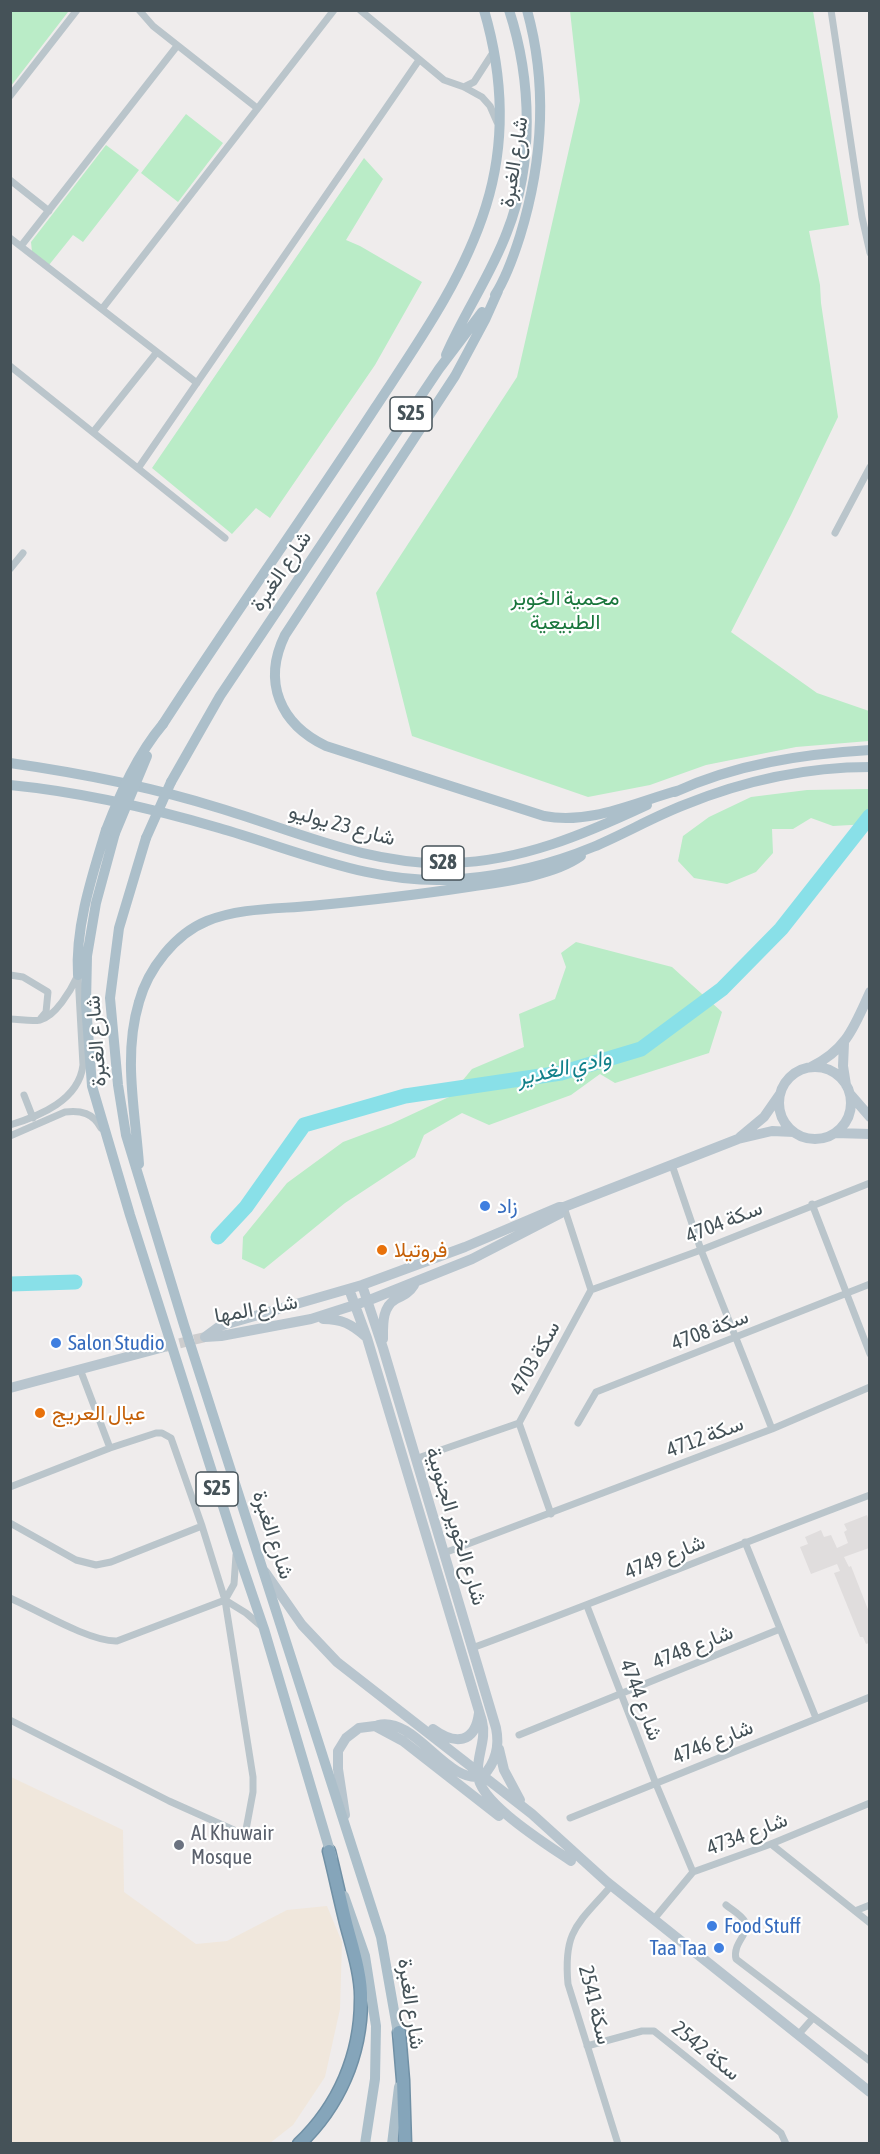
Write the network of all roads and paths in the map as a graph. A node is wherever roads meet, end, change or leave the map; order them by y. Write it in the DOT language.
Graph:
graph roads {
  1 [pos="77,10"];
  2 [pos="139,10"];
  3 [pos="334,10"];
  4 [pos="360,10"];
  5 [pos="484,10"];
  6 [pos="509,10"];
  7 [pos="527,10"];
  8 [pos="831,10"];
  9 [pos="177,46"];
  10 [pos="494,51"];
  11 [pos="419,60"];
  12 [pos="464,87"];
  13 [pos="10,96"];
  14 [pos="257,108"];
  15 [pos="501,130"];
  16 [pos="10,180"];
  17 [pos="49,211"];
  18 [pos="866,217"];
  19 [pos="10,238"];
  20 [pos="21,246"];
  21 [pos="870,253"];
  22 [pos="498,291"];
  23 [pos="102,309"];
  24 [pos="157,352"];
  25 [pos="10,366"];
  26 [pos="439,369"];
  27 [pos="197,383"];
  28 [pos="94,431"];
  29 [pos="138,466"];
  30 [pos="870,467"];
  31 [pos="835,533"];
  32 [pos="225,538"];
  33 [pos="23,553"];
  34 [pos="10,569"];
  35 [pos="870,750"];
  36 [pos="10,763"];
  37 [pos="870,767"];
  38 [pos="10,785"];
  39 [pos="680,790"];
  40 [pos="111,832"];
  41 [pos="594,847"];
  42 [pos="10,975"];
  43 [pos="78,975"];
  44 [pos="870,992"];
  45 [pos="10,1019"];
  46 [pos="40,1020"];
  47 [pos="844,1043"];
  48 [pos="811,1067"];
  49 [pos="848,1090"];
  50 [pos="781,1092"];
  51 [pos="24,1095"];
  52 [pos="870,1117"];
  53 [pos="33,1118"];
  54 [pos="10,1125"];
  55 [pos="794,1132"];
  56 [pos="835,1133"];
  57 [pos="870,1134"];
  58 [pos="10,1136"];
  59 [pos="738,1139"];
  60 [pos="108,1143"];
  61 [pos="672,1165"];
  62 [pos="870,1183"];
  63 [pos="141,1188"];
  64 [pos="812,1204"];
  65 [pos="564,1208"];
  66 [pos="701,1250"];
  67 [pos="416,1283"];
  68 [pos="870,1284"];
  69 [pos="362,1285"];
  70 [pos="349,1289"];
  71 [pos="591,1290"];
  72 [pos="847,1293"];
  73 [pos="367,1301"];
  74 [pos="355,1305"];
  75 [pos="311,1319"];
  76 [pos="367,1338"];
  77 [pos="735,1338"];
  78 [pos="164,1347"];
  79 [pos="383,1348"];
  80 [pos="870,1354"];
  81 [pos="80,1369"];
  82 [pos="870,1387"];
  83 [pos="10,1388"];
  84 [pos="519,1422"];
  85 [pos="578,1423"];
  86 [pos="772,1429"];
  87 [pos="110,1448"];
  88 [pos="415,1459"];
  89 [pos="10,1486"];
  90 [pos="870,1495"];
  91 [pos="551,1514"];
  92 [pos="10,1523"];
  93 [pos="202,1526"];
  94 [pos="745,1542"];
  95 [pos="236,1547"];
  96 [pos="444,1553"];
  97 [pos="264,1570"];
  98 [pos="10,1598"];
  99 [pos="225,1600"];
  100 [pos="587,1606"];
  101 [pos="264,1629"];
  102 [pos="780,1629"];
  103 [pos="472,1648"];
  104 [pos="365,1684"];
  105 [pos="621,1694"];
  106 [pos="870,1697"];
  107 [pos="477,1704"];
  108 [pos="816,1718"];
  109 [pos="10,1720"];
  110 [pos="375,1726"];
  111 [pos="519,1736"];
  112 [pos="498,1744"];
  113 [pos="479,1775"];
  114 [pos="656,1784"];
  115 [pos="870,1803"];
  116 [pos="532,1814"];
  117 [pos="570,1818"];
  118 [pos="347,1827"];
  119 [pos="771,1844"];
  120 [pos="329,1851"];
  121 [pos="571,1861"];
  122 [pos="693,1872"];
  123 [pos="609,1884"];
  124 [pos="726,1905"];
  125 [pos="870,1905"];
  126 [pos="855,1911"];
  127 [pos="654,1919"];
  128 [pos="870,1923"];
  129 [pos="813,2018"];
  130 [pos="399,2032"];
  131 [pos="798,2035"];
  132 [pos="587,2046"];
  133 [pos="870,2061"];
  134 [pos="870,2092"];
  135 [pos="298,2144"];
  136 [pos="365,2144"];
  137 [pos="392,2144"];
  138 [pos="405,2144"];
  139 [pos="618,2144"];
  140 [pos="786,2144"];
  1 -- 13 [label="street"];
  2 -- 9 [label="street"];
  3 -- 14 [label="street"];
  4 -- 11 [label="street"];
  5 -- 10 [label="main road, شارع الغبرة / S25"];
  6 -- 26 [label="main road"];
  7 -- 22 [label="main road, شارع الغبرة / S25"];
  8 -- 18 [label="street"];
  9 -- 14 [label="street"];
  9 -- 17 [label="street"];
  10 -- 12 [label="street"];
  10 -- 15 [label="main road, شارع الغبرة / S25"];
  11 -- 12 [label="street"];
  11 -- 27 [label="street"];
  12 -- 15 [label="street"];
  14 -- 23 [label="street"];
  15 -- 40 [label="main road, شارع الغبرة / S25, bridge"];
  16 -- 17 [label="street"];
  17 -- 20 [label="street"];
  18 -- 21 [label="street"];
  19 -- 20 [label="street"];
  20 -- 23 [label="street"];
  22 -- 26 [label="main road, شارع الغبرة / S25"];
  22 -- 39 [label="main road"];
  23 -- 24 [label="street"];
  24 -- 27 [label="street"];
  24 -- 28 [label="street"];
  25 -- 28 [label="street"];
  26 -- 63 [label="main road, شارع الغبرة / S25, bridge"];
  27 -- 29 [label="street"];
  28 -- 29 [label="street"];
  29 -- 32 [label="street"];
  30 -- 31 [label="street"];
  33 -- 34 [label="street"];
  35 -- 39 [label="main road, شارع 23 يوليو / S28"];
  36 -- 39 [label="main road, شارع 23 يوليو / S28"];
  37 -- 41 [label="main road, شارع 23 يوليو / S28"];
  38 -- 41 [label="main road, شارع 23 يوليو / S28"];
  40 -- 43 [label="main road"];
  40 -- 60 [label="main road, شارع الغبرة / S25"];
  41 -- 63 [label="main road"];
  42 -- 46 [label="street"];
  43 -- 46 [label="street"];
  43 -- 53 [label="street"];
  44 -- 47 [label="street"];
  45 -- 46 [label="street"];
  47 -- 48 [label="street"];
  47 -- 49 [label="street"];
  48 -- 49 [label="street"];
  48 -- 50 [label="street"];
  49 -- 52 [label="street"];
  49 -- 56 [label="street"];
  50 -- 55 [label="street"];
  50 -- 59 [label="street, شارع المها"];
  51 -- 53 [label="street"];
  53 -- 54 [label="street"];
  55 -- 56 [label="street"];
  55 -- 59 [label="street, شارع المها"];
  56 -- 57 [label="street"];
  58 -- 60 [label="street"];
  59 -- 61 [label="street, شارع المها"];
  60 -- 95 [label="main road, شارع الغبرة / S25"];
  61 -- 65 [label="street, شارع المها"];
  61 -- 66 [label="street"];
  62 -- 64 [label="street, سكة 4704"];
  63 -- 97 [label="main road, شارع الغبرة / S25"];
  64 -- 66 [label="street, سكة 4704"];
  64 -- 72 [label="street"];
  65 -- 67 [label="street, شارع المها"];
  65 -- 69 [label="street, شارع المها"];
  65 -- 71 [label="street"];
  66 -- 71 [label="street, سكة 4704"];
  66 -- 77 [label="street"];
  67 -- 73 [label="street, شارع المها"];
  67 -- 79 [label="street"];
  68 -- 72 [label="street, سكة 4708"];
  69 -- 70 [label="street, شارع المها"];
  69 -- 73 [label="street, شارع الخوير الجنوبية"];
  70 -- 74 [label="street, شارع الخوير الجنوبية"];
  70 -- 75 [label="street, شارع المها"];
  71 -- 84 [label="street, 4703 سكة"];
  72 -- 77 [label="street, سكة 4708"];
  72 -- 80 [label="street"];
  73 -- 74 [label="street, شارع المها"];
  73 -- 79 [label="street, شارع الخوير الجنوبية"];
  74 -- 75 [label="street, شارع المها"];
  74 -- 76 [label="street, شارع الخوير الجنوبية"];
  75 -- 76 [label="street"];
  76 -- 107 [label="street, شارع الخوير الجنوبية"];
  77 -- 85 [label="street, سكة 4708"];
  77 -- 86 [label="street"];
  78 -- 81 [label="street"];
  79 -- 88 [label="street, شارع الخوير الجنوبية"];
  81 -- 83 [label="street"];
  81 -- 87 [label="street"];
  82 -- 86 [label="street, سكة 4712"];
  84 -- 88 [label="street, 4703 سكة"];
  84 -- 91 [label="street"];
  86 -- 91 [label="street, سكة 4712"];
  87 -- 89 [label="street"];
  87 -- 93 [label="street"];
  88 -- 96 [label="street, شارع الخوير الجنوبية"];
  90 -- 94 [label="street, 4749 شارع"];
  91 -- 96 [label="street, سكة 4712"];
  92 -- 93 [label="street"];
  93 -- 99 [label="street"];
  94 -- 100 [label="street, 4749 شارع"];
  94 -- 102 [label="street"];
  95 -- 99 [label="street"];
  95 -- 101 [label="main road, شارع الغبرة / S25"];
  96 -- 103 [label="street, شارع الخوير الجنوبية"];
  97 -- 104 [label="street"];
  97 -- 118 [label="main road, شارع الغبرة / S25"];
  98 -- 99 [label="street"];
  99 -- 101 [label="street"];
  99 -- 109 [label="street"];
  100 -- 103 [label="street, 4749 شارع"];
  100 -- 105 [label="street, 4744 شارع"];
  101 -- 120 [label="main road, شارع الغبرة / S25"];
  102 -- 105 [label="street, 4748 شارع"];
  102 -- 108 [label="street"];
  103 -- 112 [label="street, شارع الخوير الجنوبية"];
  104 -- 107 [label="street"];
  104 -- 113 [label="street"];
  105 -- 111 [label="street, 4748 شارع"];
  105 -- 114 [label="street, 4744 شارع"];
  106 -- 108 [label="street, 4746 شارع"];
  107 -- 113 [label="street, شارع الخوير الجنوبية"];
  108 -- 114 [label="street, 4746 شارع"];
  110 -- 113 [label="street"];
  110 -- 118 [label="street"];
  110 -- 121 [label="street"];
  112 -- 113 [label="street"];
  112 -- 116 [label="street, شارع الخوير الجنوبية"];
  113 -- 116 [label="street"];
  113 -- 121 [label="street"];
  114 -- 117 [label="street, 4746 شارع"];
  114 -- 122 [label="street, 4744 شارع"];
  115 -- 119 [label="street, 4734 شارع"];
  116 -- 123 [label="street"];
  118 -- 130 [label="main road, شارع الغبرة / S25"];
  119 -- 122 [label="street, 4734 شارع"];
  119 -- 126 [label="street"];
  120 -- 135 [label="highway"];
  120 -- 136 [label="main road, شارع الغبرة / S25"];
  121 -- 123 [label="street"];
  122 -- 127 [label="street, 4734 شارع"];
  123 -- 127 [label="street"];
  123 -- 132 [label="street, سكة 2541"];
  124 -- 129 [label="street"];
  125 -- 126 [label="street"];
  126 -- 128 [label="street"];
  127 -- 131 [label="street"];
  129 -- 131 [label="street"];
  129 -- 133 [label="street"];
  130 -- 137 [label="main road, شارع الغبرة / S25"];
  130 -- 138 [label="highway"];
  131 -- 134 [label="street"];
  132 -- 139 [label="street, سكة 2541"];
  132 -- 140 [label="street, سكة 2542"];
}
